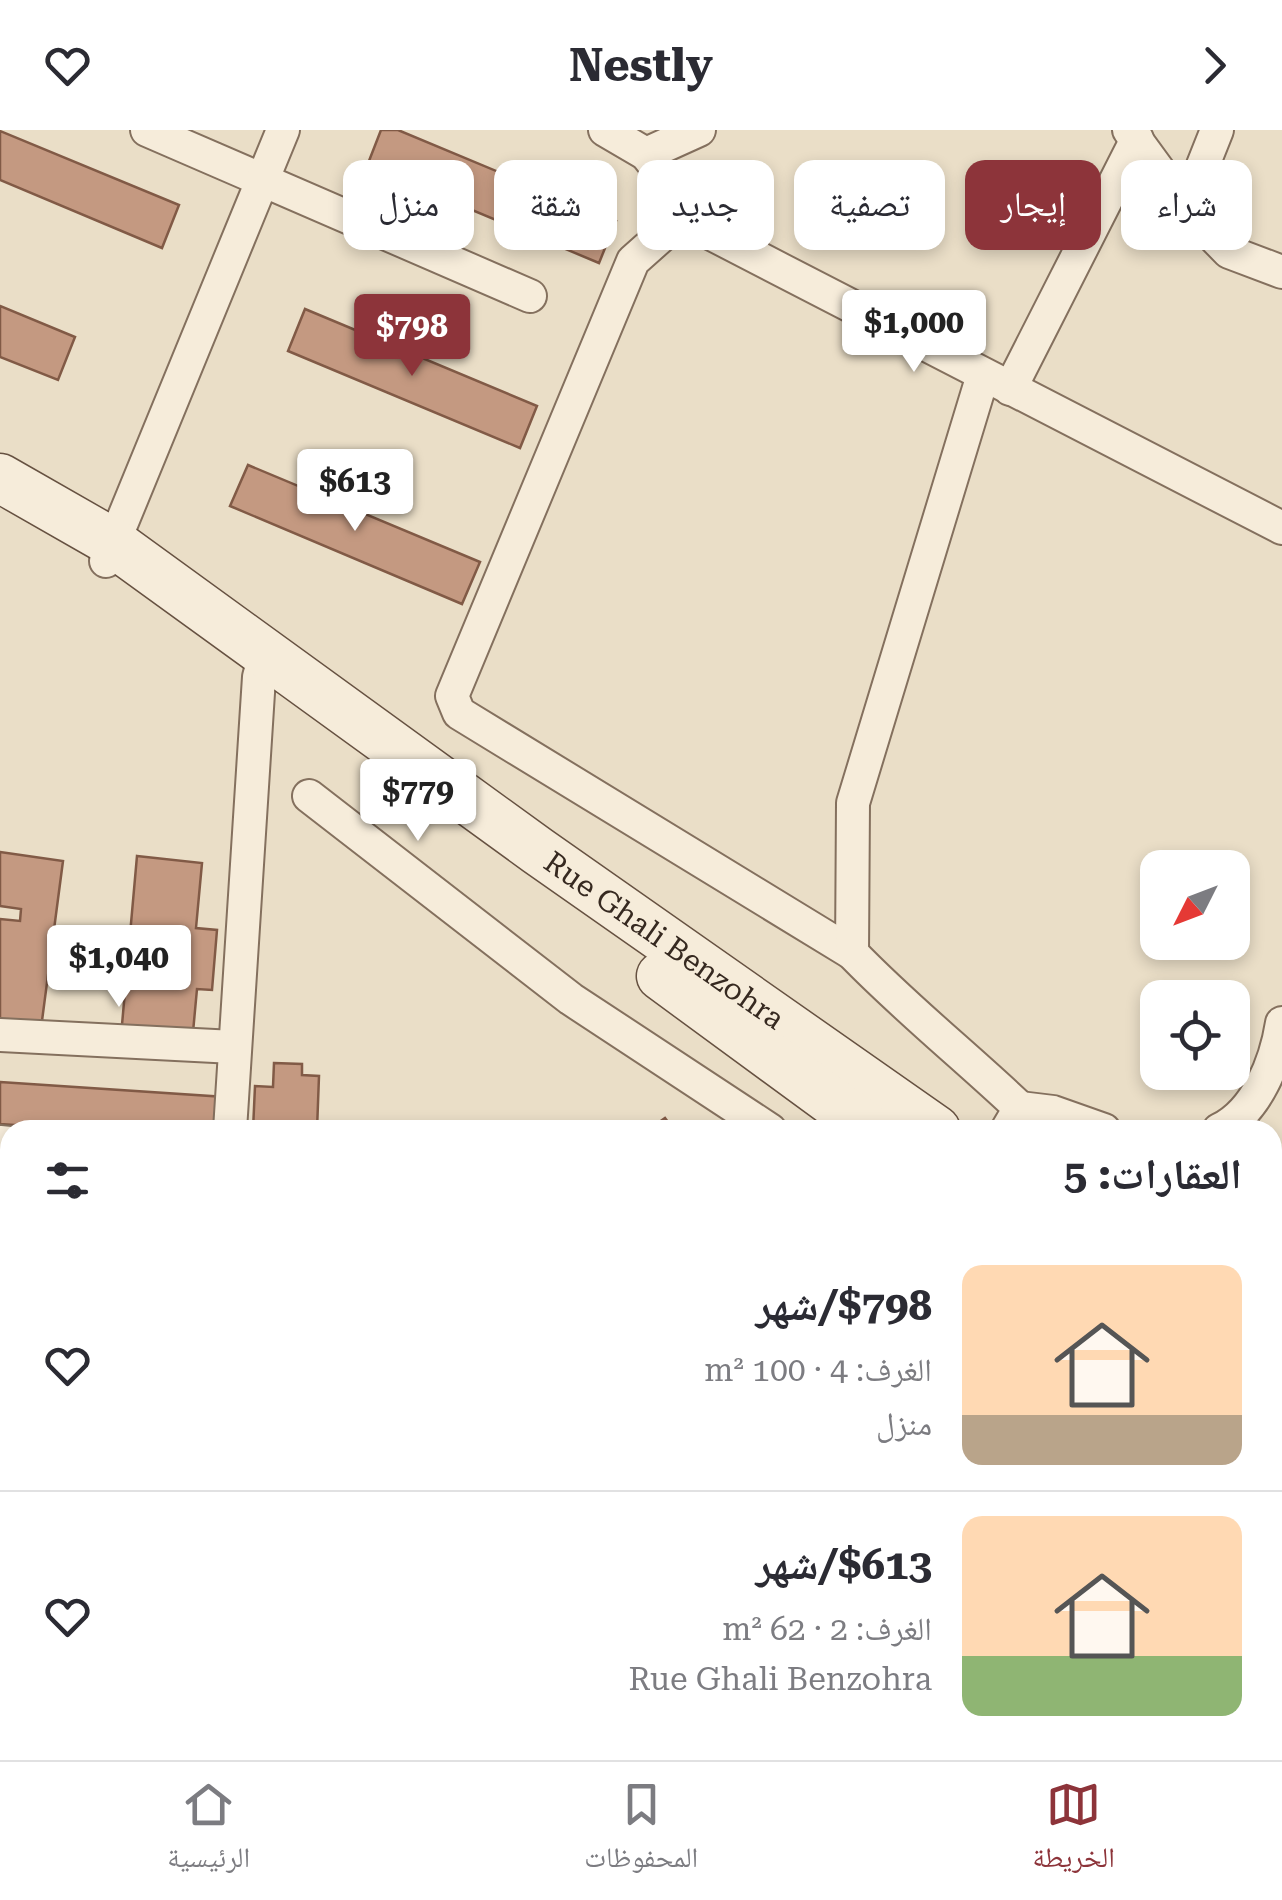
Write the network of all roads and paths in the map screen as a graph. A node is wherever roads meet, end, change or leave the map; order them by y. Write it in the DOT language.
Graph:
graph roads {
  1 [pos="147,130"];
  2 [pos="283,130"];
  3 [pos="605,130"];
  4 [pos="699,130"];
  5 [pos="1216,130"];
  6 [pos="1133,135"];
  7 [pos="646,154"];
  8 [pos="650,160"];
  9 [pos="1151,160"];
  10 [pos="1204,160"];
  11 [pos="263,182"];
  12 [pos="645,250"];
  13 [pos="742,250"];
  14 [pos="1228,250"];
  15 [pos="1282,272"];
  16 [pos="530,296"];
  17 [pos="996,382"];
  18 [pos="0,478"];
  19 [pos="0,504"];
  20 [pos="1282,528"];
  21 [pos="109,553"];
  22 [pos="263,664"];
  23 [pos="309,796"];
  24 [pos="852,953"];
  25 [pos="1282,1023"];
  26 [pos="0,1034"];
  27 [pos="234,1047"];
  28 [pos="1013,1119"];
  29 [pos="230,1120"];
  30 [pos="755,1120"];
  31 [pos="858,1120"];
  32 [pos="922,1120"];
  33 [pos="1075,1120"];
  34 [pos="1229,1120"];
  1 -- 11 [label="street"];
  2 -- 11 [label="street"];
  3 -- 7 [label="street"];
  4 -- 7 [label="street"];
  5 -- 10 [label="street"];
  6 -- 9 [label="street"];
  6 -- 17 [label="street"];
  7 -- 8 [label="street"];
  11 -- 16 [label="street"];
  11 -- 21 [label="street"];
  12 -- 24 [label="street"];
  13 -- 17 [label="street"];
  14 -- 15 [label="street"];
  17 -- 20 [label="street"];
  17 -- 24 [label="street"];
  18 -- 21 [label="main road, Rue Ghali Benzohra"];
  19 -- 21 [label="main road, Rue Ghali Benzohra"];
  21 -- 22 [label="main road, Rue Ghali Benzohra"];
  22 -- 27 [label="street"];
  22 -- 31 [label="main road, Rue Ghali Benzohra"];
  22 -- 32 [label="main road, Rue Ghali Benzohra"];
  23 -- 30 [label="street"];
  24 -- 28 [label="street"];
  25 -- 34 [label="street"];
  26 -- 27 [label="street"];
  27 -- 29 [label="street"];
  28 -- 33 [label="street"];
}
